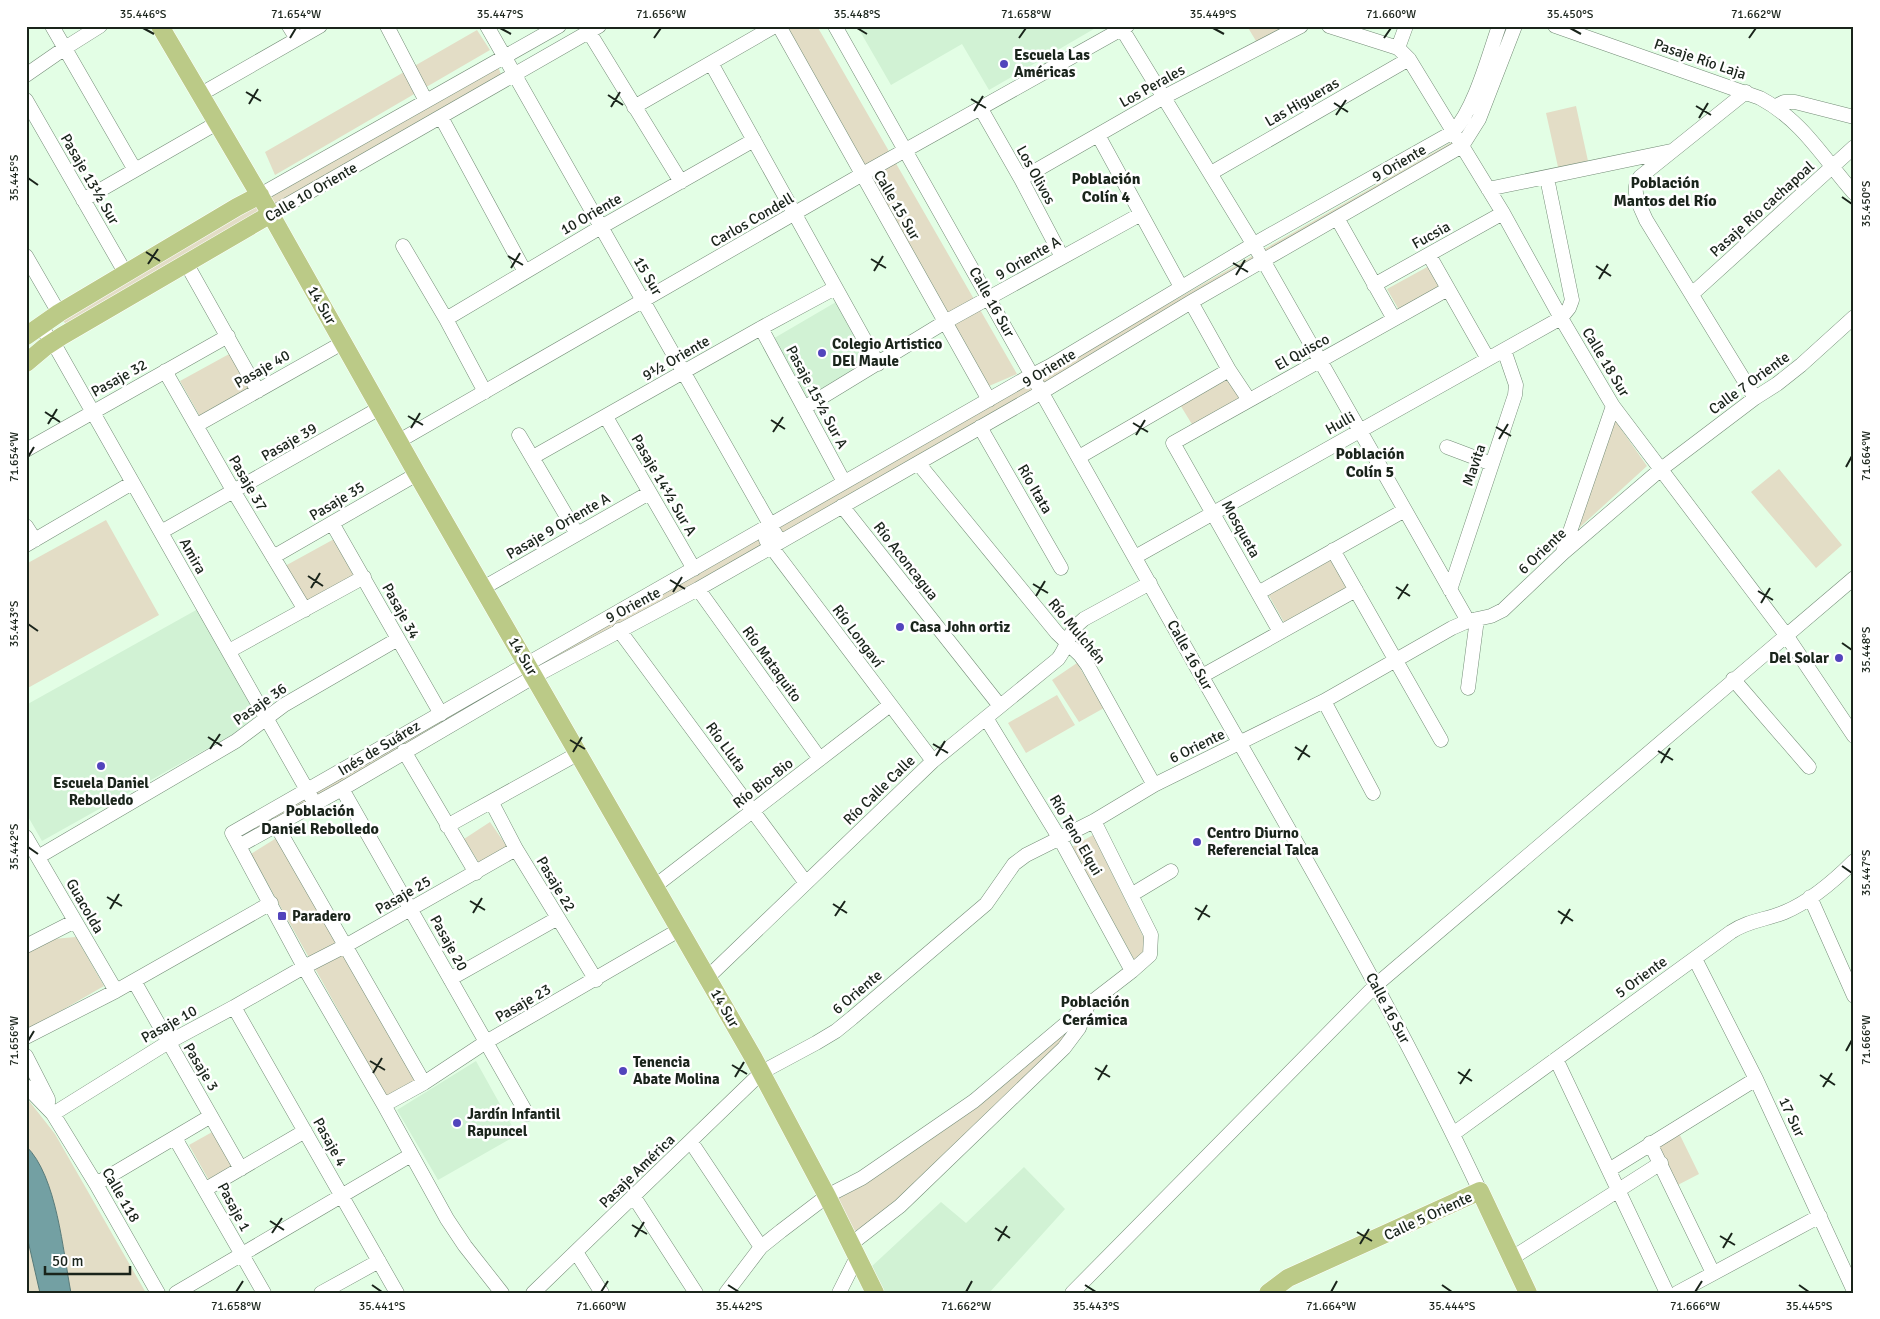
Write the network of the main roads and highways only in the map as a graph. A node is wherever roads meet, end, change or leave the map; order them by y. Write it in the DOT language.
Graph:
graph roads {
  1 [pos="160,26"];
  2 [pos="260,196"];
  3 [pos="271,214"];
  4 [pos="33,331"];
  5 [pos="26,363"];
  6 [pos="1480,1192"];
  7 [pos="875,1293"];
  8 [pos="1268,1293"];
  9 [pos="1528,1293"];
  1 -- 2 [label="main road, 14 Sur"];
  2 -- 3 [label="main road, 14 Sur"];
  2 -- 4 [label="main road, Calle 10 Oriente"];
  3 -- 5 [label="main road, Calle 10 Oriente"];
  3 -- 7 [label="main road, 14 Sur"];
  6 -- 8 [label="main road, Calle 5 Oriente"];
  6 -- 9 [label="main road, Calle 16 Sur"];
}
